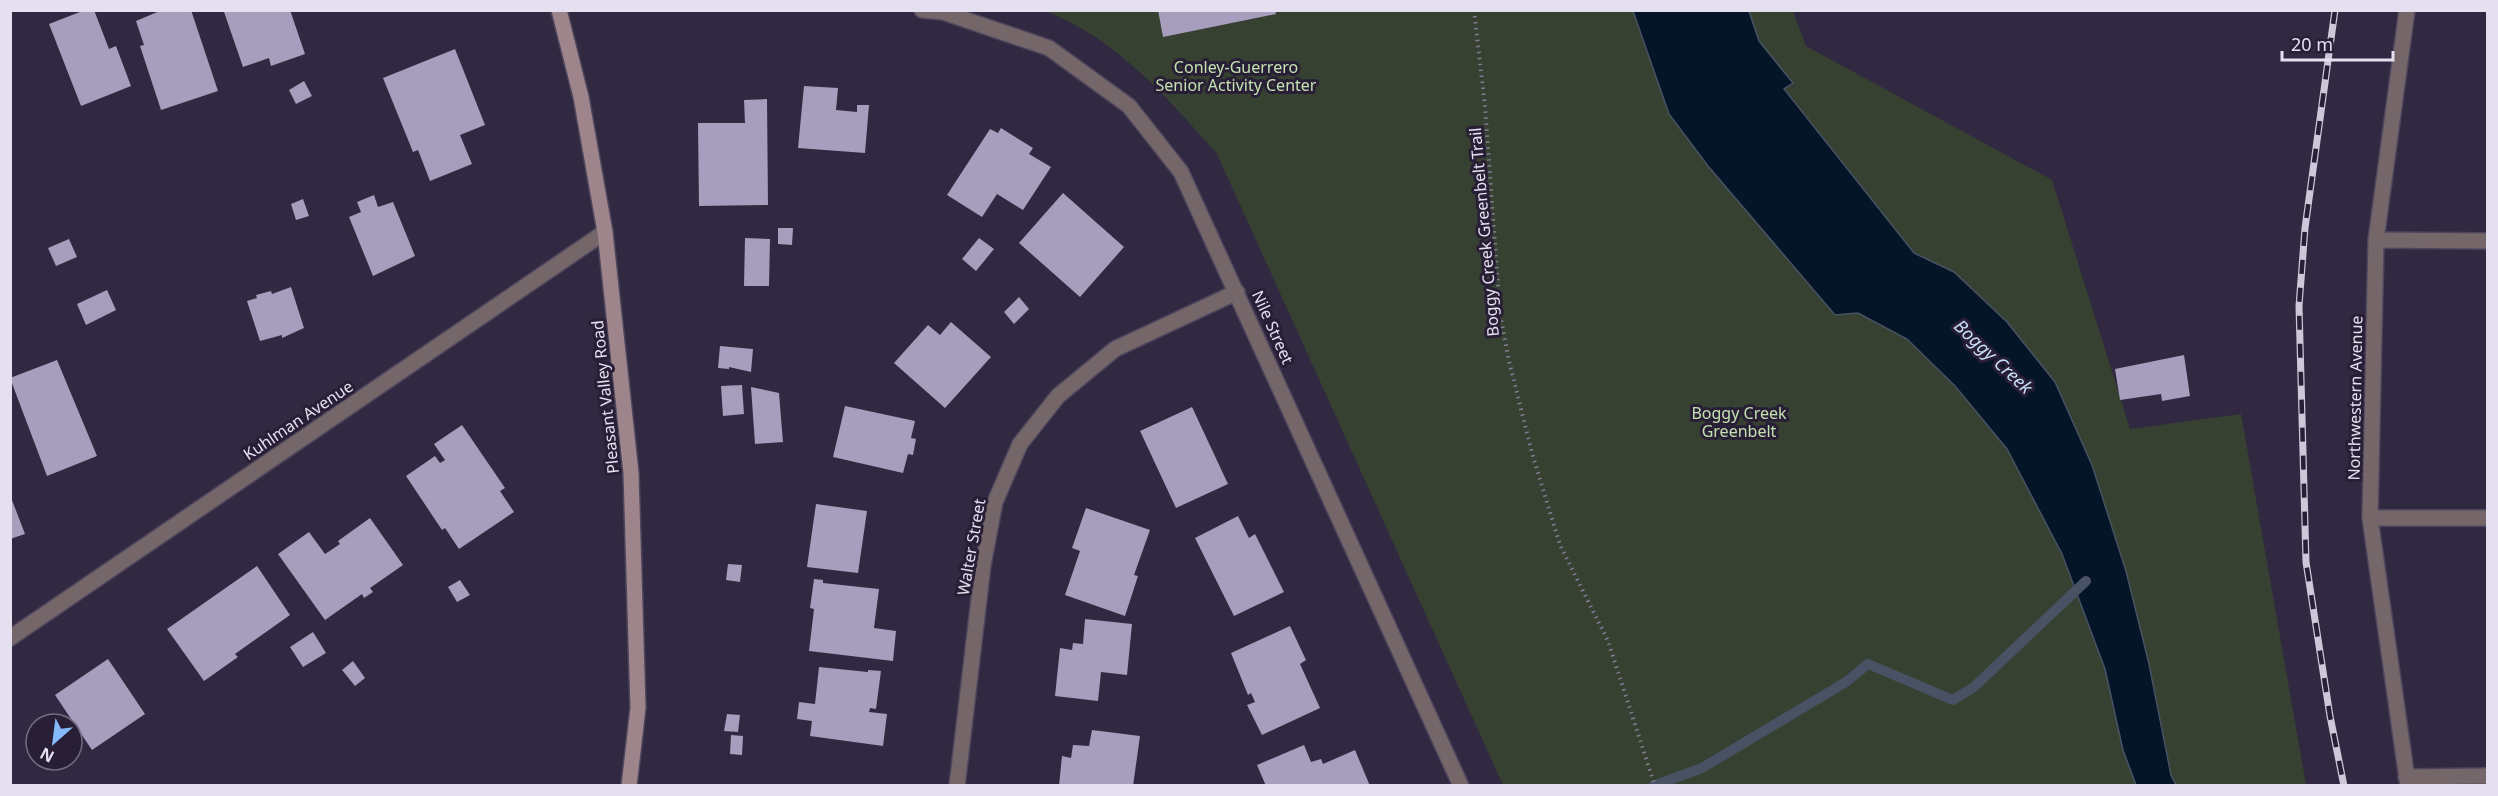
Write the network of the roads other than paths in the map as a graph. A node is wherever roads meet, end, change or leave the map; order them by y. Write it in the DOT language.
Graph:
graph roads {
  1 [pos="559,10"];
  2 [pos="922,10"];
  3 [pos="2408,10"];
  4 [pos="605,232"];
  5 [pos="2376,240"];
  6 [pos="2487,241"];
  7 [pos="1237,292"];
  8 [pos="2370,518"];
  9 [pos="2487,518"];
  10 [pos="10,638"];
  11 [pos="2487,776"];
  12 [pos="2407,781"];
  13 [pos="629,786"];
  14 [pos="957,786"];
  15 [pos="1461,786"];
  1 -- 4 [label="main road, Pleasant Valley Road"];
  2 -- 7 [label="street, Nile Street"];
  3 -- 5 [label="street, Northwestern Avenue"];
  4 -- 10 [label="street, Kuhlman Avenue"];
  4 -- 13 [label="main road, Pleasant Valley Road"];
  5 -- 6 [label="street"];
  5 -- 8 [label="street, Northwestern Avenue"];
  7 -- 14 [label="street, Walter Street"];
  7 -- 15 [label="street, Nile Street"];
  8 -- 9 [label="street"];
  8 -- 12 [label="street, Northwestern Avenue"];
  11 -- 12 [label="street"];
}
